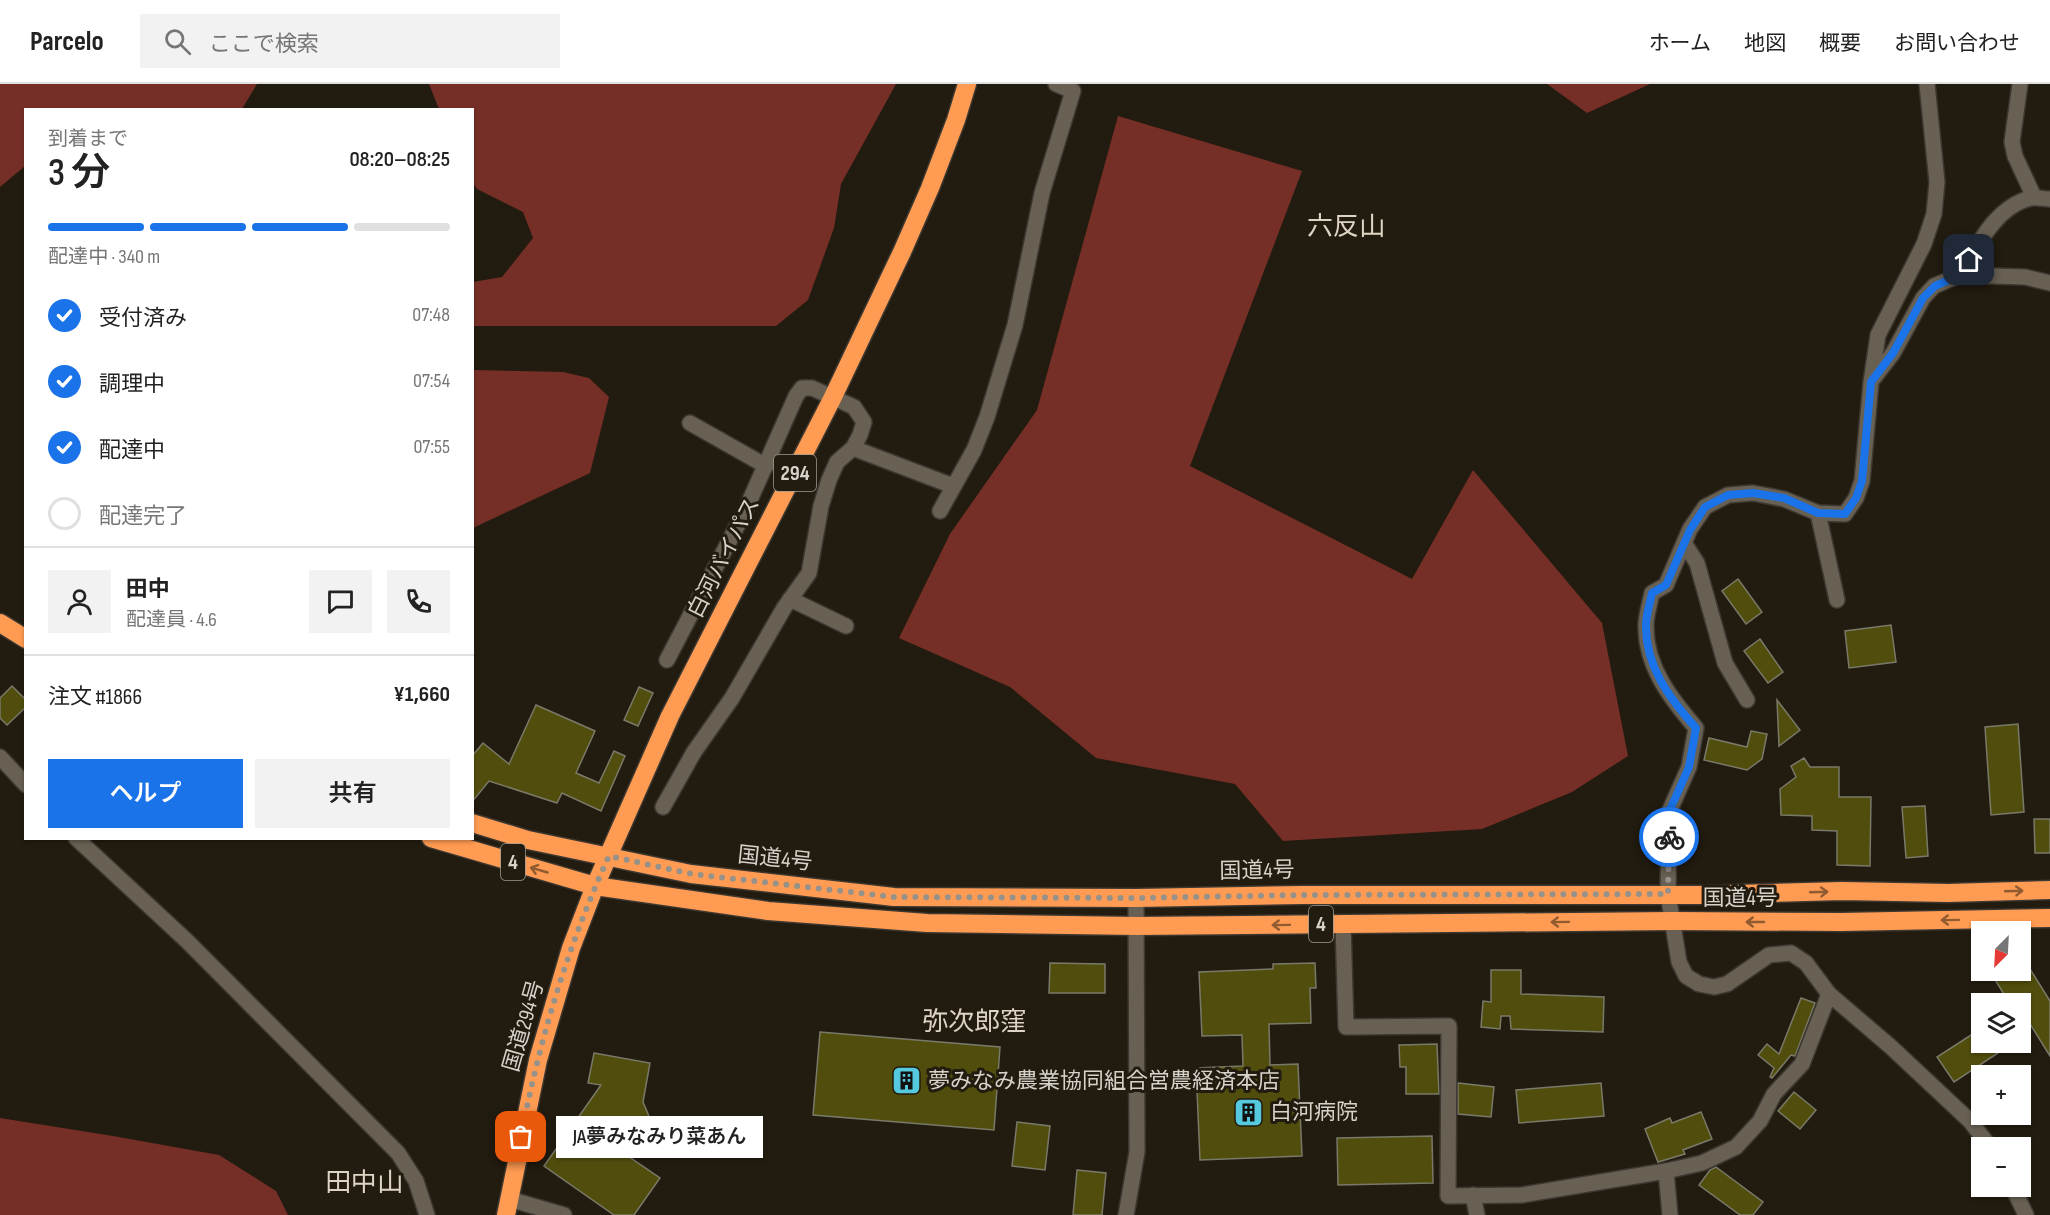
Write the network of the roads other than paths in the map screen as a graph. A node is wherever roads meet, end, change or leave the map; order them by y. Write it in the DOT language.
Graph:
graph roads {
  1 [pos="967,84"];
  2 [pos="1056,84"];
  3 [pos="1927,84"];
  4 [pos="2019,84"];
  5 [pos="2034,197"];
  6 [pos="2050,198"];
  7 [pos="1960,275"];
  8 [pos="2050,283"];
  9 [pos="1871,382"];
  10 [pos="833,397"];
  11 [pos="690,423"];
  12 [pos="853,448"];
  13 [pos="766,466"];
  14 [pos="953,486"];
  15 [pos="940,511"];
  16 [pos="1818,513"];
  17 [pos="1684,543"];
  18 [pos="790,599"];
  19 [pos="1837,600"];
  20 [pos="0,623"];
  21 [pos="846,626"];
  22 [pos="24,638"];
  23 [pos="667,660"];
  24 [pos="1747,700"];
  25 [pos="0,757"];
  26 [pos="24,783"];
  27 [pos="663,807"];
  28 [pos="474,824"];
  29 [pos="78,840"];
  30 [pos="438,840"];
  31 [pos="609,856"];
  32 [pos="595,886"];
  33 [pos="2050,890"];
  34 [pos="1668,894"];
  35 [pos="1136,898"];
  36 [pos="2050,918"];
  37 [pos="1673,921"];
  38 [pos="1343,924"];
  39 [pos="1137,926"];
  40 [pos="1829,994"];
  41 [pos="1982,1137"];
  42 [pos="1666,1171"];
  43 [pos="1473,1195"];
  44 [pos="2017,1197"];
  45 [pos="508,1207"];
  46 [pos="427,1215"];
  47 [pos="564,1215"];
  48 [pos="1126,1215"];
  49 [pos="1478,1215"];
  50 [pos="1670,1215"];
  51 [pos="2026,1215"];
  1 -- 10 [label="highway, 白河バイパス / 294"];
  2 -- 14 [label="street"];
  3 -- 9 [label="street"];
  4 -- 5 [label="street"];
  5 -- 6 [label="street"];
  5 -- 7 [label="street"];
  7 -- 8 [label="street"];
  7 -- 9 [label="street"];
  9 -- 16 [label="street"];
  10 -- 12 [label="street"];
  10 -- 13 [label="street"];
  10 -- 31 [label="highway, 白河バイパス / 294"];
  11 -- 13 [label="street"];
  12 -- 14 [label="street"];
  12 -- 18 [label="street"];
  13 -- 23 [label="street"];
  14 -- 15 [label="street"];
  16 -- 17 [label="street"];
  16 -- 19 [label="street"];
  17 -- 24 [label="street"];
  17 -- 34 [label="street"];
  18 -- 21 [label="street"];
  18 -- 27 [label="street"];
  20 -- 22 [label="highway"];
  25 -- 26 [label="street"];
  28 -- 31 [label="highway, 国道4号 / 4"];
  29 -- 46 [label="street"];
  32 -- 30 [label="highway, 国道4号 / 4, one-way"];
  31 -- 32 [label="highway, 国道294号 / 294"];
  31 -- 35 [label="highway, 国道4号 / 4"];
  32 -- 39 [label="highway, 国道4号 / 4"];
  32 -- 45 [label="highway, 国道294号 / 294"];
  34 -- 33 [label="highway, 国道4号 / 4, one-way"];
  34 -- 35 [label="highway, 国道4号 / 4"];
  34 -- 37 [label="street"];
  35 -- 39 [label="street"];
  36 -- 37 [label="highway, 国道4号 / 4, one-way"];
  37 -- 38 [label="highway, 国道4号 / 4, one-way"];
  37 -- 40 [label="street"];
  38 -- 39 [label="highway, 国道4号 / 4, one-way"];
  38 -- 43 [label="street"];
  39 -- 48 [label="street"];
  40 -- 41 [label="street"];
  40 -- 42 [label="street"];
  42 -- 43 [label="street"];
  42 -- 50 [label="street"];
  43 -- 49 [label="street"];
  44 -- 51 [label="street"];
  45 -- 47 [label="street"];
}
